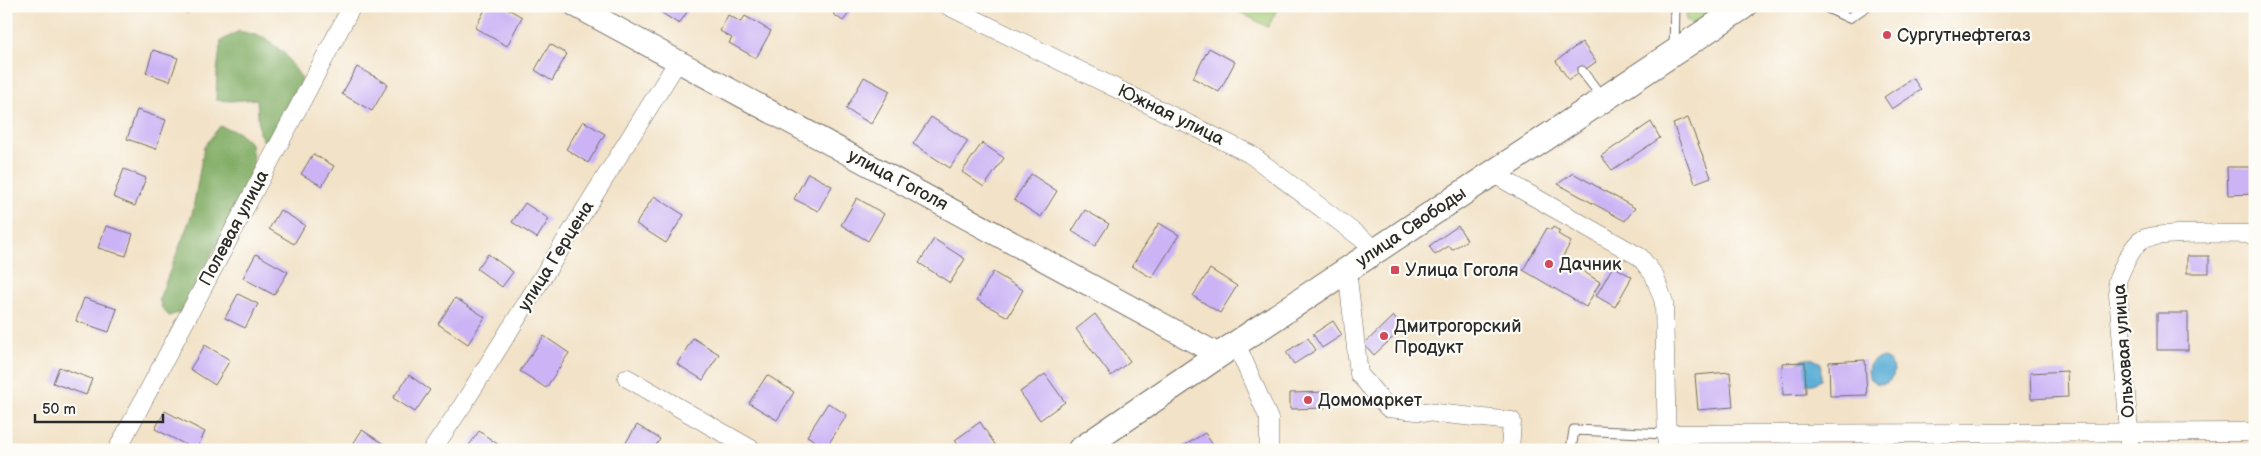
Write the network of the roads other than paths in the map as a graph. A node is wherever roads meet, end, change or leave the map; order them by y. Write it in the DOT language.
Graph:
graph roads {
  1 [pos="352,6"];
  2 [pos="576,6"];
  3 [pos="948,6"];
  4 [pos="1675,6"];
  5 [pos="1744,6"];
  6 [pos="1823,6"];
  7 [pos="1867,6"];
  8 [pos="1674,53"];
  9 [pos="678,62"];
  10 [pos="1582,72"];
  11 [pos="1604,99"];
  12 [pos="1492,173"];
  13 [pos="2255,234"];
  14 [pos="1378,250"];
  15 [pos="1347,270"];
  16 [pos="1228,349"];
  17 [pos="627,378"];
  18 [pos="2255,432"];
  19 [pos="2129,441"];
  20 [pos="1667,442"];
  21 [pos="117,450"];
  22 [pos="432,450"];
  23 [pos="753,450"];
  24 [pos="1080,450"];
  25 [pos="1269,450"];
  26 [pos="1510,450"];
  27 [pos="1572,450"];
  1 -- 21 [label="street, Полевая улица"];
  2 -- 9 [label="street, улица Гоголя"];
  3 -- 14 [label="street, Южная улица"];
  4 -- 8 [label="lane"];
  5 -- 8 [label="main road, улица Свободы"];
  6 -- 7 [label="lane"];
  8 -- 11 [label="main road, улица Свободы"];
  9 -- 16 [label="street, улица Гоголя"];
  9 -- 22 [label="street, улица Герцена"];
  10 -- 11 [label="lane"];
  11 -- 12 [label="main road, улица Свободы"];
  12 -- 14 [label="main road, улица Свободы"];
  12 -- 20 [label="street"];
  13 -- 19 [label="street, Ольховая улица"];
  14 -- 15 [label="main road, улица Свободы"];
  15 -- 16 [label="main road, улица Свободы"];
  15 -- 26 [label="street"];
  16 -- 24 [label="main road, улица Свободы"];
  16 -- 25 [label="street"];
  17 -- 23 [label="street"];
  18 -- 19 [label="street"];
  19 -- 20 [label="street"];
  20 -- 27 [label="lane"];
}
